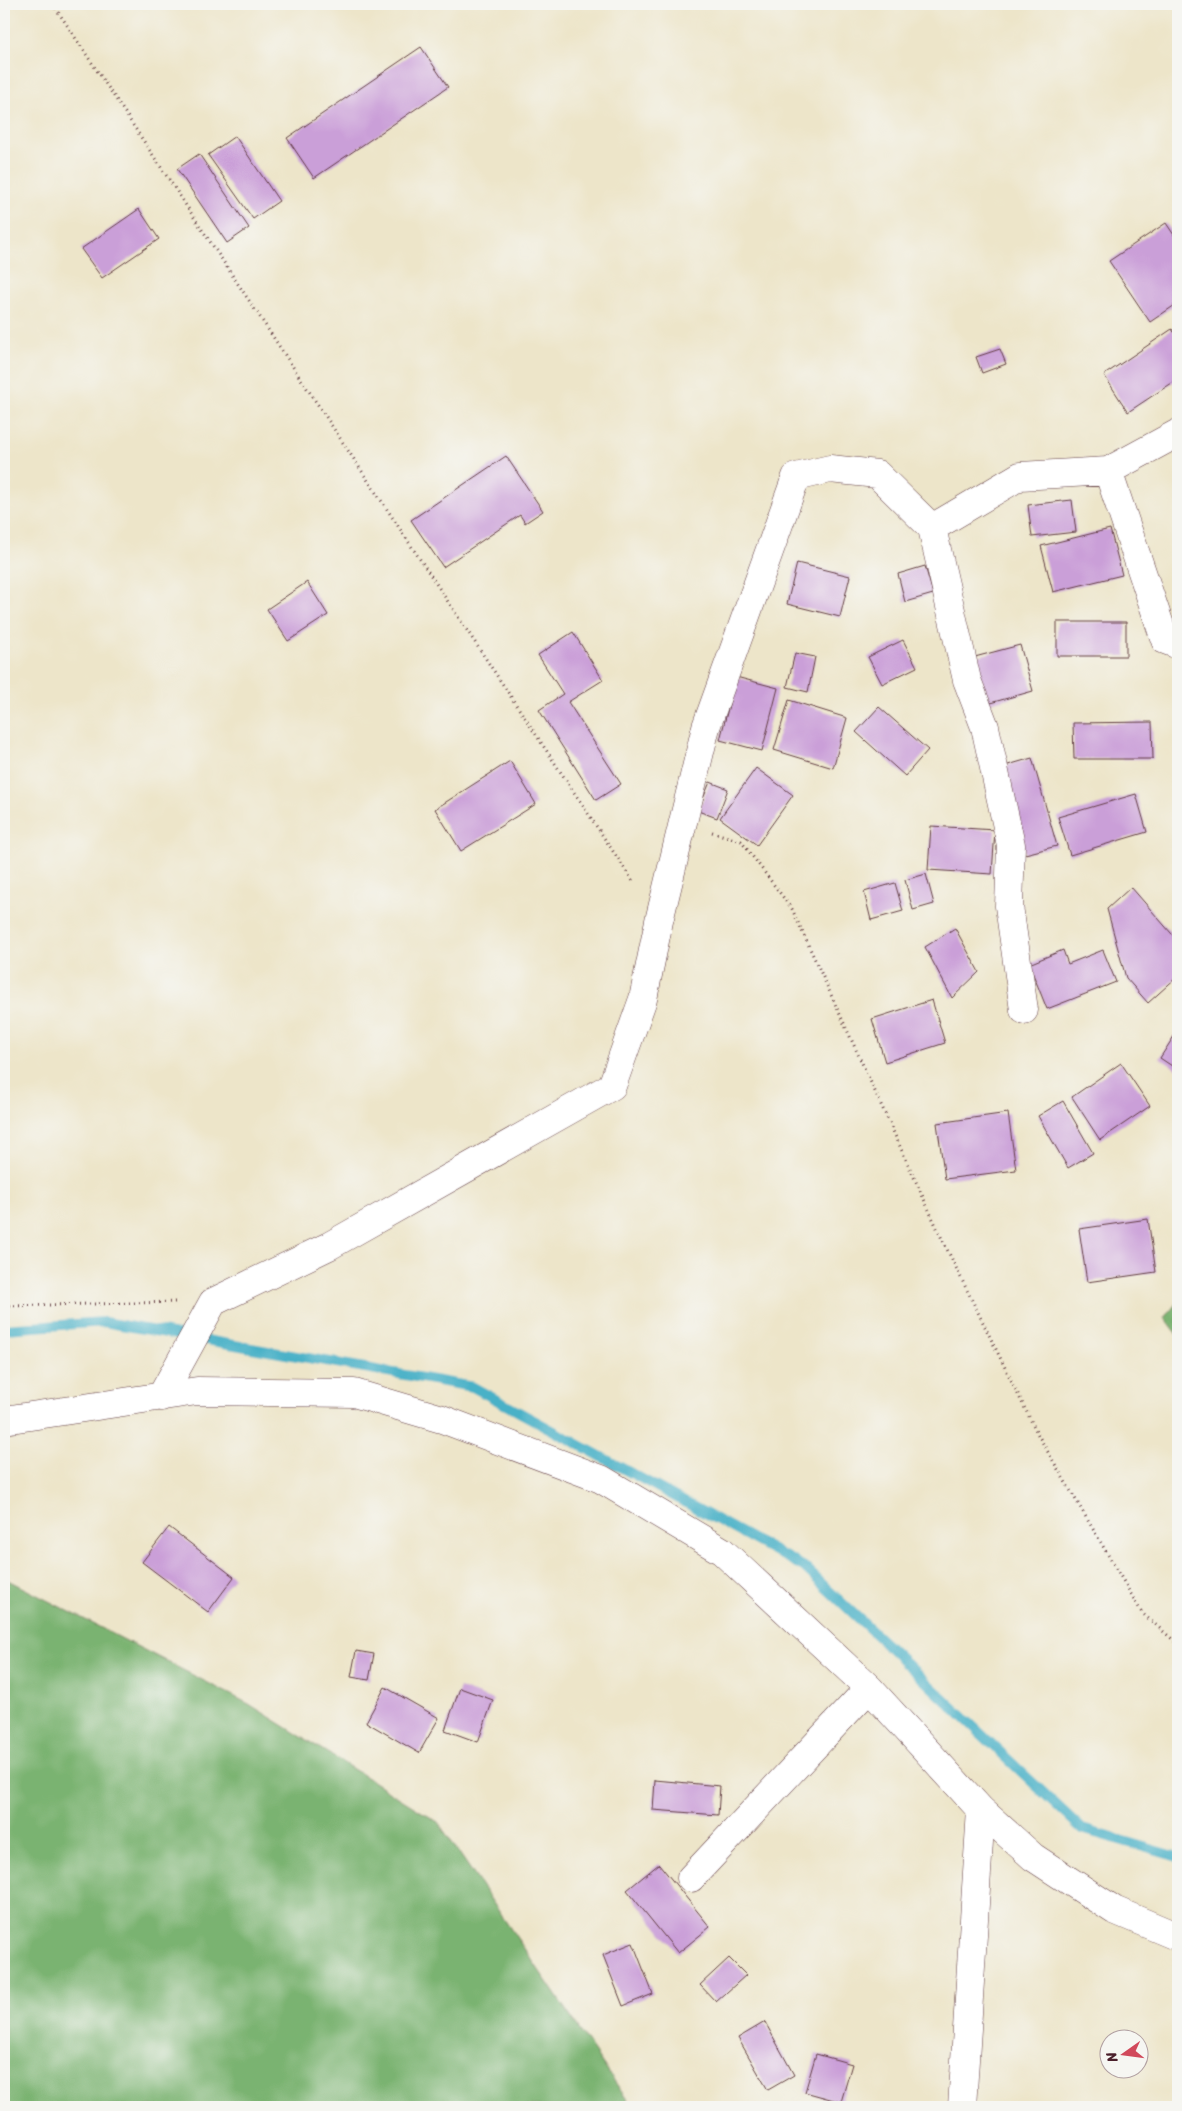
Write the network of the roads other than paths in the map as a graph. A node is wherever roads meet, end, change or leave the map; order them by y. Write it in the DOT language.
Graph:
graph roads {
  1 [pos="1178,433"];
  2 [pos="1108,471"];
  3 [pos="932,528"];
  4 [pos="1178,645"];
  5 [pos="1024,1010"];
  6 [pos="161,1396"];
  7 [pos="4,1420"];
  8 [pos="868,1688"];
  9 [pos="981,1810"];
  10 [pos="691,1878"];
  11 [pos="1178,1937"];
  12 [pos="962,2107"];
  1 -- 2 [label="street"];
  2 -- 3 [label="street"];
  2 -- 4 [label="street"];
  3 -- 5 [label="street"];
  3 -- 6 [label="street"];
  6 -- 7 [label="street"];
  6 -- 8 [label="street"];
  8 -- 9 [label="street"];
  8 -- 10 [label="street"];
  9 -- 11 [label="street"];
  9 -- 12 [label="street"];
}
